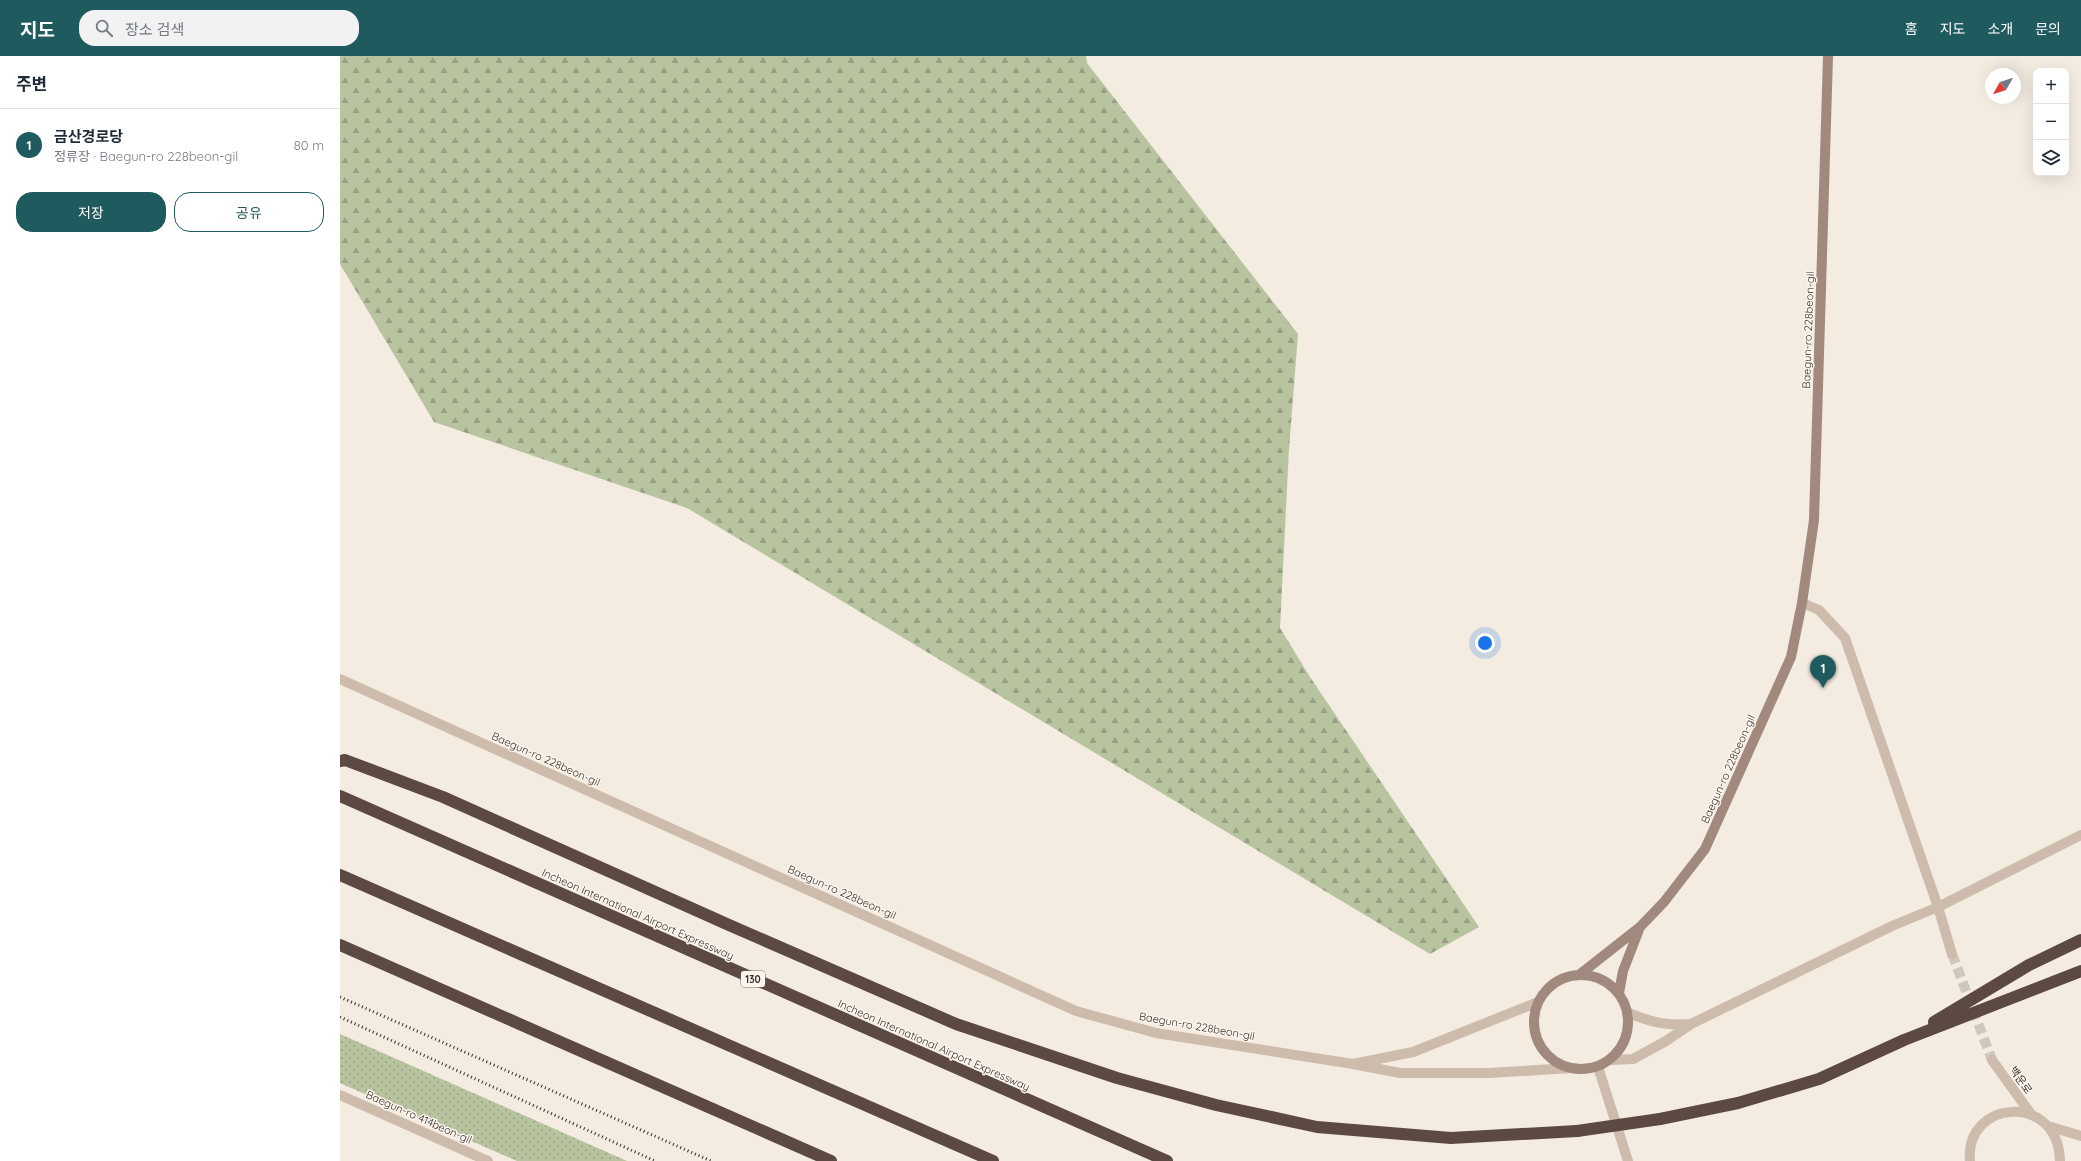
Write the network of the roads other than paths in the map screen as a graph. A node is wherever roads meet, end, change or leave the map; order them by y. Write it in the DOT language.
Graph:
graph roads {
  1 [pos="1828,56"];
  2 [pos="1802,603"];
  3 [pos="340,679"];
  4 [pos="340,761"];
  5 [pos="340,796"];
  6 [pos="2081,835"];
  7 [pos="340,875"];
  8 [pos="1938,907"];
  9 [pos="1640,927"];
  10 [pos="2081,940"];
  11 [pos="340,945"];
  12 [pos="1952,954"];
  13 [pos="2081,971"];
  14 [pos="1579,975"];
  15 [pos="1619,993"];
  16 [pos="1538,1002"];
  17 [pos="1628,1013"];
  18 [pos="1691,1024"];
  19 [pos="1904,1040"];
  20 [pos="1610,1060"];
  21 [pos="1992,1060"];
  22 [pos="1353,1064"];
  23 [pos="1598,1067"];
  24 [pos="1571,1068"];
  25 [pos="340,1095"];
  26 [pos="2031,1114"];
  27 [pos="2048,1126"];
  28 [pos="2081,1136"];
  29 [pos="488,1161"];
  30 [pos="831,1161"];
  31 [pos="994,1161"];
  32 [pos="1167,1161"];
  33 [pos="1628,1161"];
  34 [pos="1970,1161"];
  35 [pos="2060,1161"];
  1 -- 2 [label="street, Baegun-ro 228beon-gil"];
  2 -- 8 [label="street"];
  2 -- 9 [label="street, Baegun-ro 228beon-gil"];
  3 -- 22 [label="street, Baegun-ro 228beon-gil"];
  4 -- 19 [label="highway, bridge"];
  5 -- 32 [label="highway, Incheon International Airport Expressway / 130"];
  6 -- 8 [label="street"];
  7 -- 31 [label="highway"];
  8 -- 12 [label="street"];
  8 -- 18 [label="street"];
  9 -- 14 [label="street, Baegun-ro 228beon-gil"];
  9 -- 15 [label="street, Baegun-ro 228beon-gil"];
  10 -- 19 [label="highway"];
  11 -- 30 [label="highway"];
  13 -- 19 [label="highway"];
  14 -- 15 [label="street"];
  14 -- 16 [label="street"];
  15 -- 17 [label="street"];
  16 -- 22 [label="street, Baegun-ro 228beon-gil"];
  16 -- 24 [label="street"];
  17 -- 18 [label="street"];
  17 -- 20 [label="street"];
  18 -- 20 [label="street"];
  20 -- 23 [label="street"];
  21 -- 26 [label="street, 백운로"];
  22 -- 24 [label="street, Baegun-ro 228beon-gil"];
  23 -- 24 [label="street"];
  23 -- 33 [label="street"];
  25 -- 29 [label="street, Baegun-ro 414beon-gil"];
  26 -- 27 [label="street"];
  26 -- 34 [label="street"];
  27 -- 28 [label="street"];
  27 -- 35 [label="street"];
}
